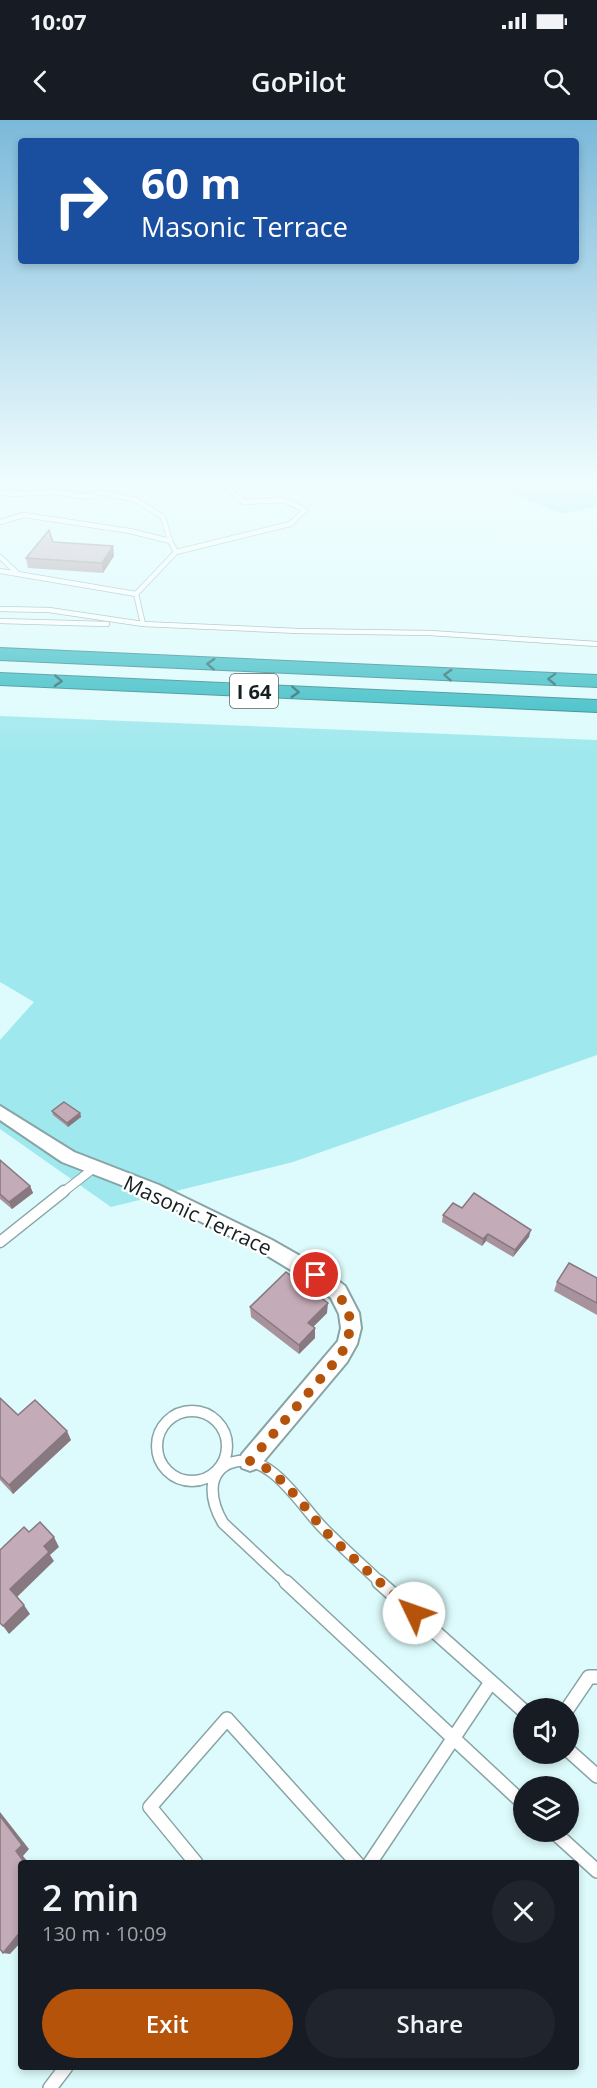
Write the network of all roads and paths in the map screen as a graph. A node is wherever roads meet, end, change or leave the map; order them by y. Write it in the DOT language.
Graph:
graph roads {
  1 [pos="8,572"];
  2 [pos="157,572"];
  3 [pos="18,573"];
  4 [pos="136,594"];
  5 [pos="0,609"];
  6 [pos="0,621"];
  7 [pos="143,624"];
  8 [pos="597,644"];
  9 [pos="0,654"];
  10 [pos="0,679"];
  11 [pos="597,681"];
  12 [pos="597,706"];
  13 [pos="0,1112"];
  14 [pos="94,1168"];
  15 [pos="0,1242"];
  16 [pos="250,1461"];
  17 [pos="219,1468"];
  18 [pos="597,1677"];
  19 [pos="491,1682"];
  20 [pos="575,1698"];
  21 [pos="513,1701"];
  22 [pos="455,1739"];
  23 [pos="579,1760"];
  24 [pos="597,1776"];
  25 [pos="513,1794"];
  26 [pos="565,1842"];
  27 [pos="194,1860"];
  28 [pos="354,1860"];
  29 [pos="372,1860"];
  30 [pos="597,1871"];
  31 [pos="64,2070"];
  32 [pos="50,2088"];
  1 -- 3 [label="lane"];
  2 -- 4 [label="lane"];
  3 -- 4 [label="lane"];
  4 -- 7 [label="lane"];
  5 -- 7 [label="lane"];
  6 -- 7 [label="lane"];
  7 -- 8 [label="lane"];
  11 -- 9 [label="highway, I 64, one-way"];
  10 -- 12 [label="highway, I 64, one-way"];
  13 -- 14 [label="street, Masonic Terrace"];
  14 -- 15 [label="lane"];
  14 -- 16 [label="street, Masonic Terrace"];
  16 -- 17 [label="lane"];
  16 -- 19 [label="lane"];
  17 -- 17 [label="lane"];
  17 -- 22 [label="lane"];
  18 -- 20 [label="lane"];
  19 -- 21 [label="lane"];
  19 -- 22 [label="lane"];
  22 -- 25 [label="lane"];
  22 -- 29 [label="lane"];
  23 -- 24 [label="lane"];
  26 -- 30 [label="lane"];
  27 -- 28 [label="lane"];
  31 -- 32 [label="lane"];
}
